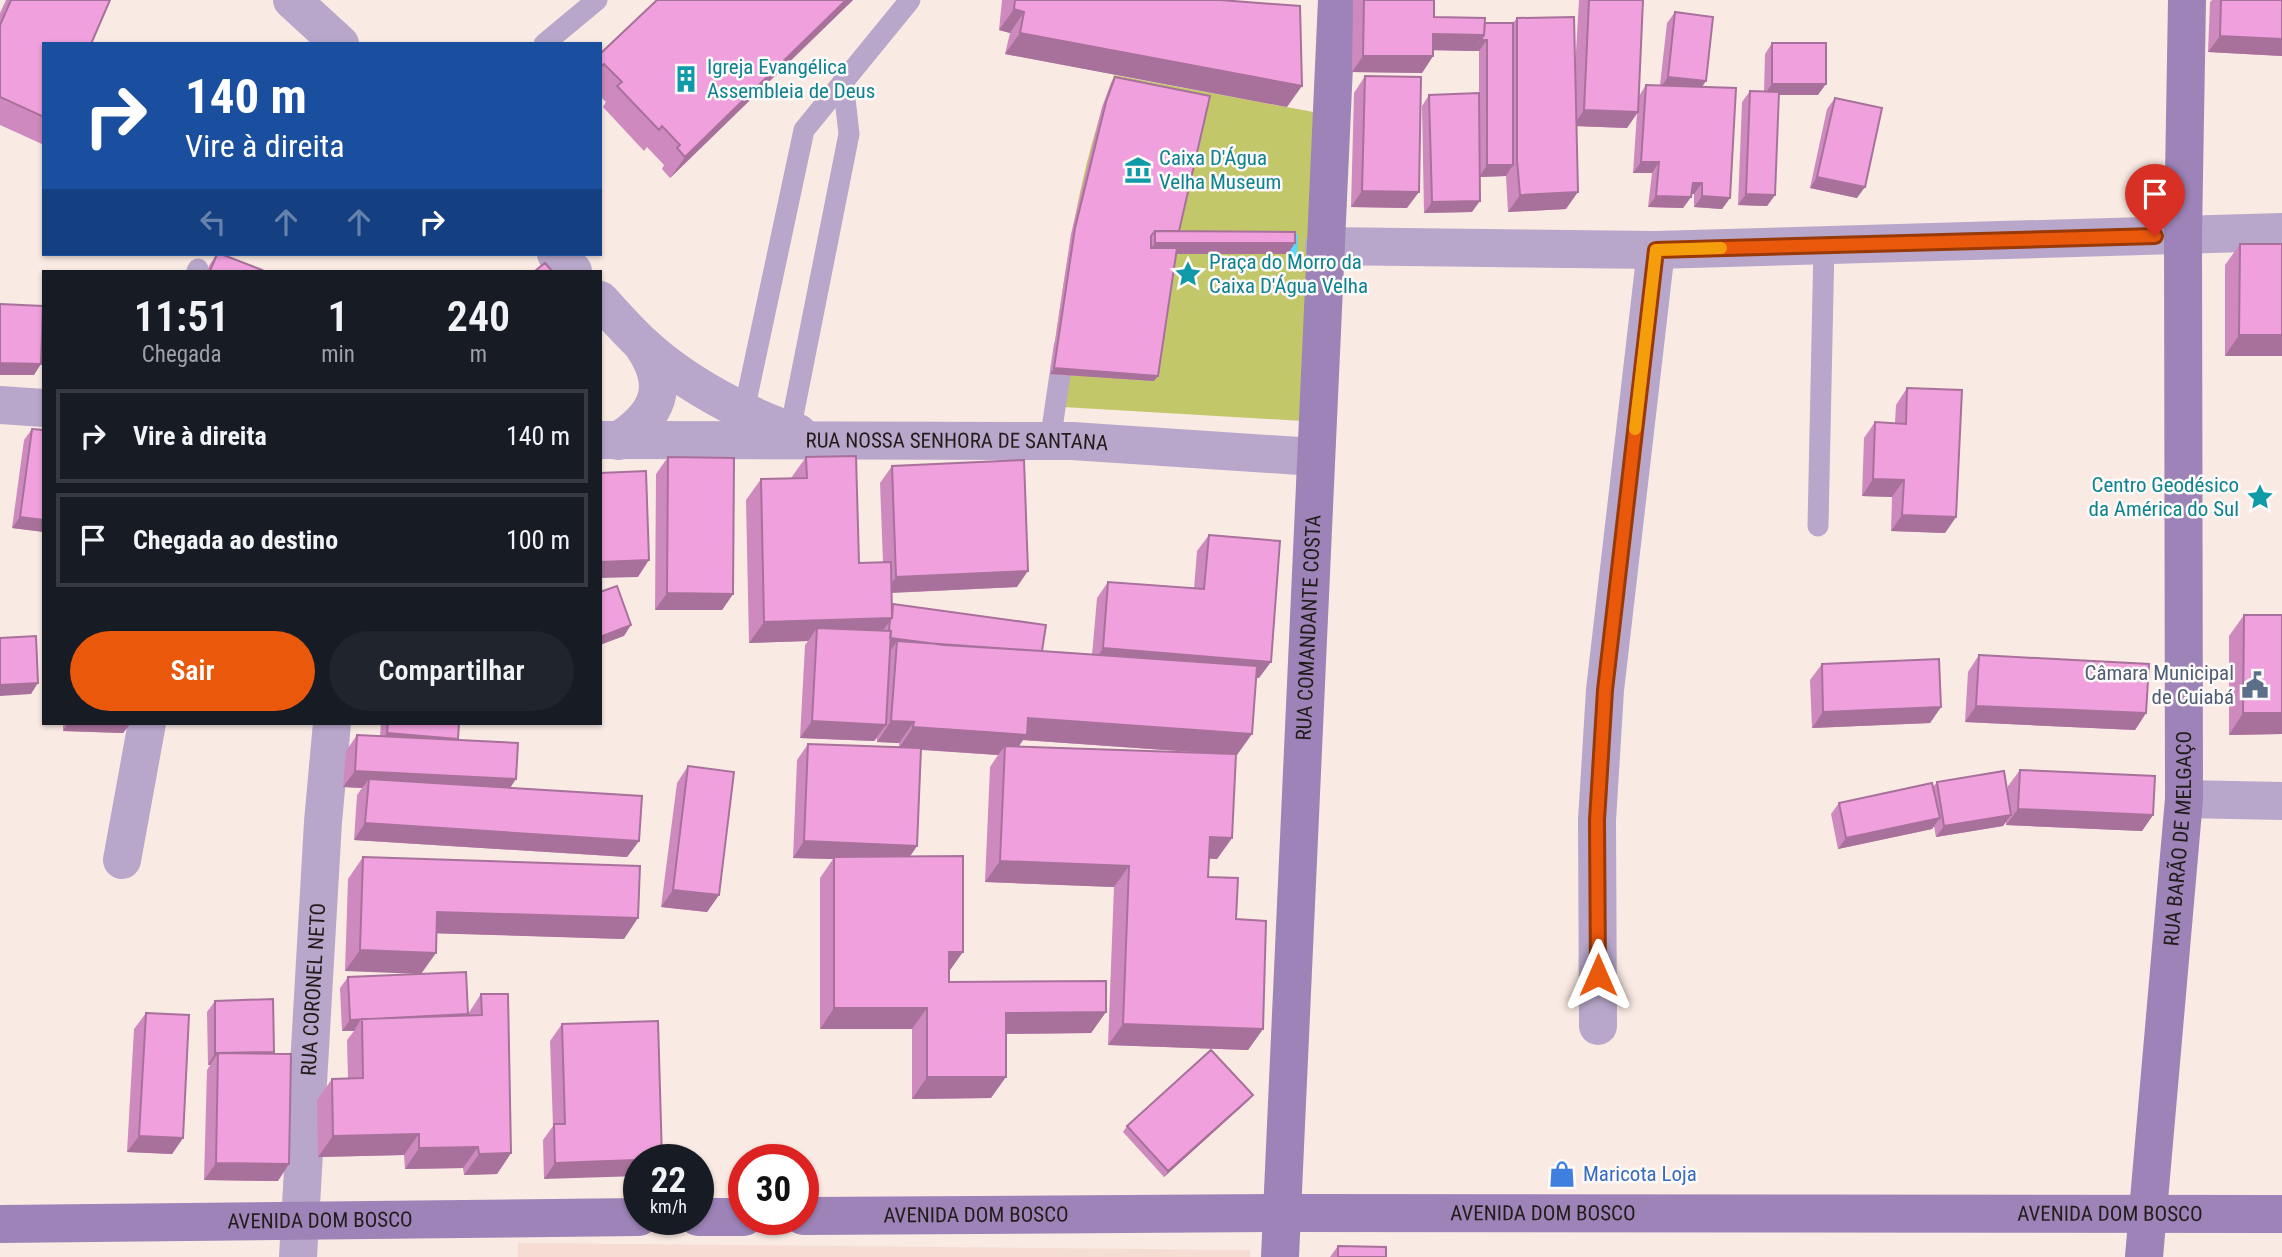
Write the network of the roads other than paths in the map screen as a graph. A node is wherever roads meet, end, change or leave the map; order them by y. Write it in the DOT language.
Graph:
graph roads {
  1 [pos="597,0"];
  2 [pos="910,0"];
  3 [pos="1337,0"];
  4 [pos="2187,0"];
  5 [pos="309,6"];
  6 [pos="338,42"];
  7 [pos="546,42"];
  8 [pos="843,81"];
  9 [pos="2282,232"];
  10 [pos="2183,235"];
  11 [pos="1324,246"];
  12 [pos="1824,246"];
  13 [pos="1656,250"];
  14 [pos="558,256"];
  15 [pos="571,270"];
  16 [pos="602,302"];
  17 [pos="1067,328"];
  18 [pos="643,346"];
  19 [pos="0,405"];
  20 [pos="42,408"];
  21 [pos="744,411"];
  22 [pos="807,436"];
  23 [pos="609,440"];
  24 [pos="1050,442"];
  25 [pos="1315,457"];
  26 [pos="1818,526"];
  27 [pos="147,725"];
  28 [pos="332,725"];
  29 [pos="2184,799"];
  30 [pos="2282,801"];
  31 [pos="122,860"];
  32 [pos="1598,1026"];
  33 [pos="1282,1213"];
  34 [pos="2147,1213"];
  35 [pos="2282,1214"];
  36 [pos="819,1216"];
  37 [pos="623,1217"];
  38 [pos="299,1219"];
  39 [pos="0,1224"];
  40 [pos="298,1257"];
  41 [pos="1280,1257"];
  42 [pos="2144,1257"];
  1 -- 7 [label="lane"];
  2 -- 8 [label="lane"];
  3 -- 11 [label="street, RUA COMANDANTE COSTA"];
  4 -- 10 [label="street, RUA BARÃO DE MELGAÇO"];
  5 -- 6 [label="street"];
  8 -- 21 [label="lane"];
  8 -- 22 [label="lane"];
  9 -- 10 [label="street"];
  10 -- 12 [label="street"];
  10 -- 29 [label="street, RUA BARÃO DE MELGAÇO"];
  11 -- 13 [label="street"];
  11 -- 25 [label="street, RUA COMANDANTE COSTA"];
  12 -- 13 [label="street"];
  12 -- 26 [label="lane"];
  13 -- 32 [label="street"];
  14 -- 15 [label="street"];
  16 -- 18 [label="street"];
  17 -- 24 [label="lane"];
  18 -- 21 [label="street"];
  18 -- 23 [label="street"];
  19 -- 20 [label="street"];
  21 -- 22 [label="street"];
  22 -- 23 [label="street, RUA NOSSA SENHORA DE SANTANA"];
  22 -- 24 [label="street, RUA NOSSA SENHORA DE SANTANA"];
  24 -- 25 [label="street, RUA NOSSA SENHORA DE SANTANA"];
  25 -- 33 [label="street, RUA COMANDANTE COSTA"];
  27 -- 31 [label="street"];
  28 -- 38 [label="street, RUA CORONEL NETO"];
  29 -- 30 [label="street"];
  29 -- 34 [label="street, RUA BARÃO DE MELGAÇO"];
  33 -- 34 [label="street, AVENIDA DOM BOSCO"];
  33 -- 36 [label="street, AVENIDA DOM BOSCO"];
  33 -- 41 [label="street, RUA COMANDANTE COSTA"];
  34 -- 35 [label="street, AVENIDA DOM BOSCO"];
  34 -- 42 [label="street, RUA BARÃO DE MELGAÇO"];
  37 -- 38 [label="street, AVENIDA DOM BOSCO"];
  38 -- 39 [label="street, AVENIDA DOM BOSCO"];
  38 -- 40 [label="street, RUA CORONEL NETO"];
}
